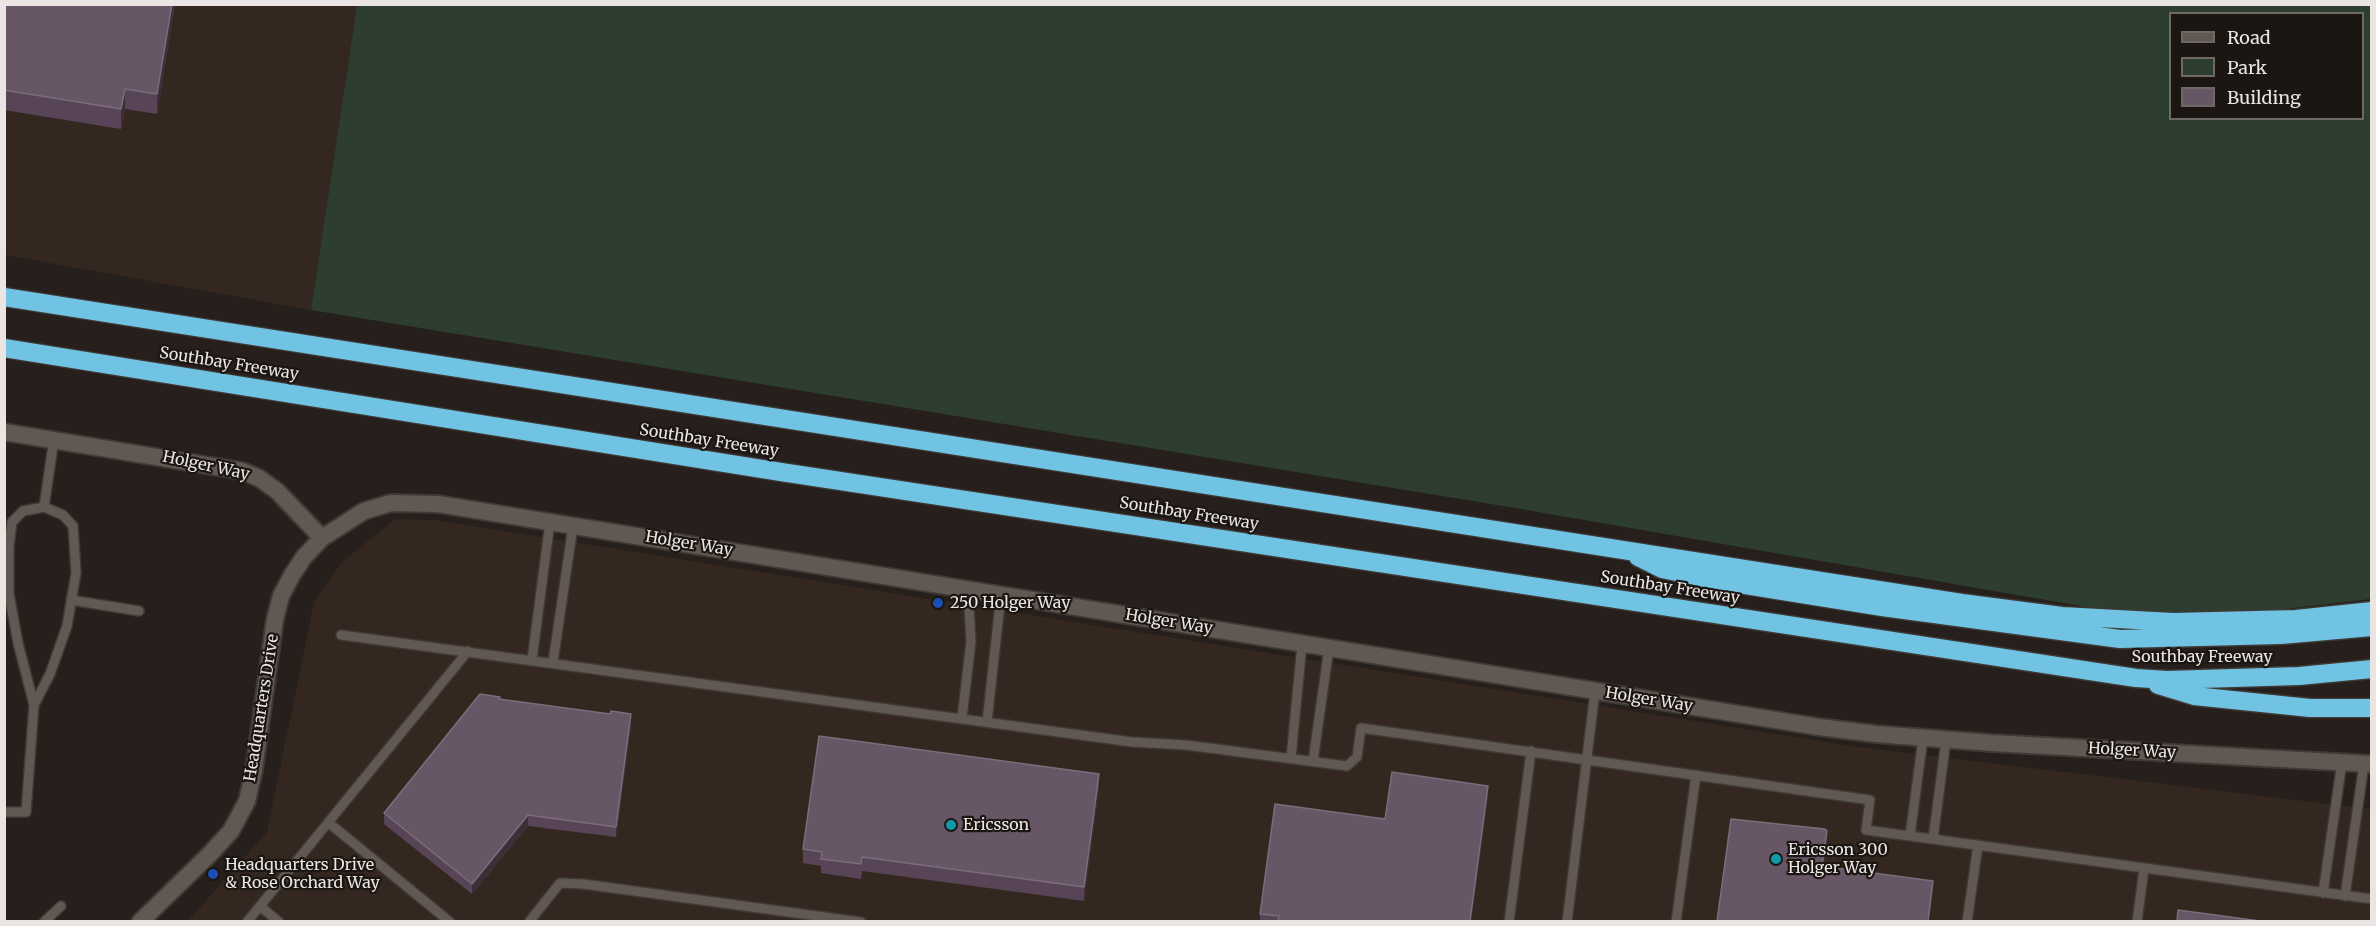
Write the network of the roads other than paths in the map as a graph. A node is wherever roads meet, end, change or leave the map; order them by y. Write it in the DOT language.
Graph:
graph roads {
  1 [pos="4,297"];
  2 [pos="4,348"];
  3 [pos="4,432"];
  4 [pos="54,440"];
  5 [pos="44,507"];
  6 [pos="550,522"];
  7 [pos="573,526"];
  8 [pos="322,538"];
  9 [pos="1625,550"];
  10 [pos="968,590"];
  11 [pos="1001,595"];
  12 [pos="71,600"];
  13 [pos="139,610"];
  14 [pos="2372,611"];
  15 [pos="2372,627"];
  16 [pos="340,635"];
  17 [pos="1302,644"];
  18 [pos="1329,648"];
  19 [pos="468,651"];
  20 [pos="532,660"];
  21 [pos="554,662"];
  22 [pos="2372,669"];
  23 [pos="2136,678"];
  24 [pos="1595,691"];
  25 [pos="34,705"];
  26 [pos="2372,708"];
  27 [pos="962,718"];
  28 [pos="987,722"];
  29 [pos="1923,738"];
  30 [pos="1946,740"];
  31 [pos="1531,751"];
  32 [pos="1291,758"];
  33 [pos="1587,759"];
  34 [pos="1313,761"];
  35 [pos="2342,762"];
  36 [pos="2368,764"];
  37 [pos="1696,775"];
  38 [pos="4,812"];
  39 [pos="328,822"];
  40 [pos="1910,836"];
  41 [pos="1933,839"];
  42 [pos="1978,845"];
  43 [pos="2144,868"];
  44 [pos="2323,893"];
  45 [pos="2345,896"];
  46 [pos="2372,899"];
  47 [pos="61,906"];
  48 [pos="260,906"];
  49 [pos="144,920"];
  50 [pos="44,921"];
  51 [pos="247,921"];
  52 [pos="279,921"];
  53 [pos="450,921"];
  54 [pos="529,921"];
  55 [pos="861,921"];
  56 [pos="1509,921"];
  57 [pos="1567,921"];
  58 [pos="1676,921"];
  59 [pos="1967,921"];
  60 [pos="2137,921"];
  1 -- 9 [label="highway, Southbay Freeway"];
  2 -- 23 [label="highway, Southbay Freeway"];
  3 -- 4 [label="street, Holger Way"];
  4 -- 5 [label="lane"];
  4 -- 8 [label="street, Holger Way"];
  5 -- 12 [label="lane"];
  5 -- 25 [label="lane"];
  6 -- 7 [label="street, Holger Way"];
  6 -- 8 [label="street, Holger Way"];
  6 -- 20 [label="lane"];
  7 -- 10 [label="street, Holger Way"];
  7 -- 21 [label="lane"];
  8 -- 49 [label="street, Headquarters Drive"];
  9 -- 14 [label="highway, Southbay Freeway"];
  9 -- 15 [label="highway"];
  10 -- 11 [label="street, Holger Way"];
  10 -- 27 [label="lane"];
  11 -- 17 [label="street, Holger Way"];
  11 -- 28 [label="lane"];
  12 -- 13 [label="lane"];
  12 -- 25 [label="lane"];
  16 -- 19 [label="lane"];
  17 -- 18 [label="street, Holger Way"];
  17 -- 32 [label="lane"];
  18 -- 24 [label="street, Holger Way"];
  18 -- 34 [label="lane"];
  19 -- 20 [label="lane"];
  19 -- 39 [label="lane"];
  20 -- 21 [label="lane"];
  21 -- 27 [label="lane"];
  22 -- 23 [label="highway, Southbay Freeway"];
  23 -- 26 [label="highway"];
  24 -- 29 [label="street, Holger Way"];
  24 -- 33 [label="lane"];
  25 -- 38 [label="lane"];
  27 -- 28 [label="lane"];
  28 -- 32 [label="lane"];
  29 -- 30 [label="street, Holger Way"];
  29 -- 40 [label="lane"];
  30 -- 35 [label="street, Holger Way"];
  30 -- 41 [label="lane"];
  31 -- 33 [label="lane"];
  31 -- 34 [label="lane"];
  31 -- 56 [label="lane"];
  32 -- 34 [label="lane"];
  33 -- 37 [label="lane"];
  33 -- 57 [label="lane"];
  35 -- 36 [label="street, Holger Way"];
  35 -- 44 [label="lane"];
  36 -- 45 [label="lane"];
  37 -- 40 [label="lane"];
  37 -- 58 [label="lane"];
  39 -- 48 [label="lane"];
  39 -- 53 [label="lane"];
  40 -- 41 [label="lane"];
  41 -- 42 [label="lane"];
  42 -- 43 [label="lane"];
  42 -- 59 [label="lane"];
  43 -- 44 [label="lane"];
  43 -- 60 [label="lane"];
  44 -- 45 [label="lane"];
  45 -- 46 [label="lane"];
  47 -- 50 [label="lane"];
  48 -- 51 [label="lane"];
  48 -- 52 [label="lane"];
  54 -- 55 [label="lane"];
}
